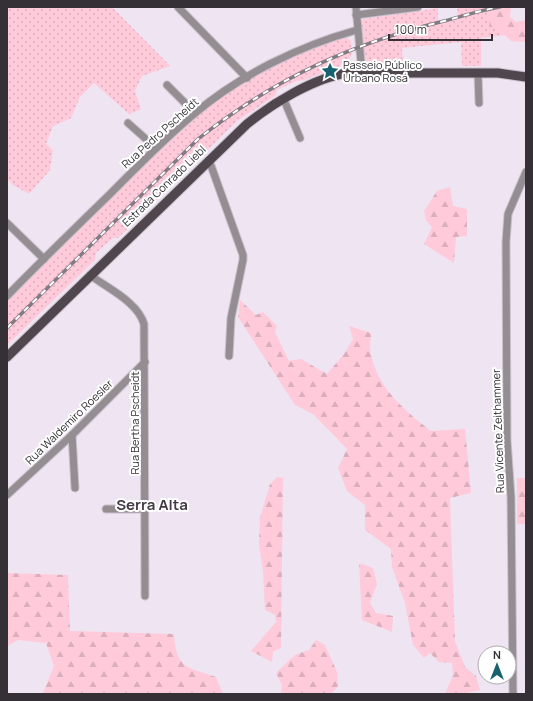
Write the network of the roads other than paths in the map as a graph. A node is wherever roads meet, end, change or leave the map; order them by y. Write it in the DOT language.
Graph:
graph roads {
  1 [pos="178,7"];
  2 [pos="356,7"];
  3 [pos="418,7"];
  4 [pos="356,15"];
  5 [pos="357,30"];
  6 [pos="362,73"];
  7 [pos="478,73"];
  8 [pos="526,77"];
  9 [pos="247,78"];
  10 [pos="167,85"];
  11 [pos="284,100"];
  12 [pos="479,104"];
  13 [pos="195,113"];
  14 [pos="128,123"];
  15 [pos="300,138"];
  16 [pos="156,148"];
  17 [pos="209,160"];
  18 [pos="526,172"];
  19 [pos="7,223"];
  20 [pos="44,259"];
  21 [pos="90,275"];
  22 [pos="7,296"];
  23 [pos="229,356"];
  24 [pos="7,357"];
  25 [pos="145,362"];
  26 [pos="72,435"];
  27 [pos="75,488"];
  28 [pos="7,495"];
  29 [pos="106,509"];
  30 [pos="146,509"];
  31 [pos="145,596"];
  32 [pos="513,694"];
  1 -- 9 [label="street"];
  2 -- 4 [label="street"];
  3 -- 4 [label="street"];
  4 -- 5 [label="street"];
  5 -- 6 [label="street"];
  5 -- 9 [label="street, Rua Pedro Pscheidt"];
  6 -- 7 [label="main road, Estrada Conrado Liebl"];
  6 -- 11 [label="main road, Estrada Conrado Liebl"];
  7 -- 8 [label="main road, Estrada Conrado Liebl"];
  7 -- 12 [label="street"];
  9 -- 13 [label="street, Rua Pedro Pscheidt"];
  10 -- 13 [label="street"];
  11 -- 15 [label="street"];
  11 -- 17 [label="main road, Estrada Conrado Liebl"];
  13 -- 16 [label="street, Rua Pedro Pscheidt"];
  14 -- 16 [label="street"];
  16 -- 20 [label="street, Rua Pedro Pscheidt"];
  17 -- 21 [label="main road, Estrada Conrado Liebl"];
  17 -- 23 [label="street"];
  18 -- 32 [label="street, Rua Vicente Zeithammer"];
  19 -- 20 [label="street"];
  20 -- 22 [label="street, Rua Pedro Pscheidt"];
  21 -- 24 [label="main road, Estrada Conrado Liebl"];
  21 -- 25 [label="street, Rua Bertha Pscheidt"];
  25 -- 26 [label="street, Rua Waldemiro Roesler"];
  25 -- 30 [label="street, Rua Bertha Pscheidt"];
  26 -- 27 [label="street"];
  26 -- 28 [label="street, Rua Waldemiro Roesler"];
  29 -- 30 [label="street"];
  30 -- 31 [label="street, Rua Bertha Pscheidt"];
}
